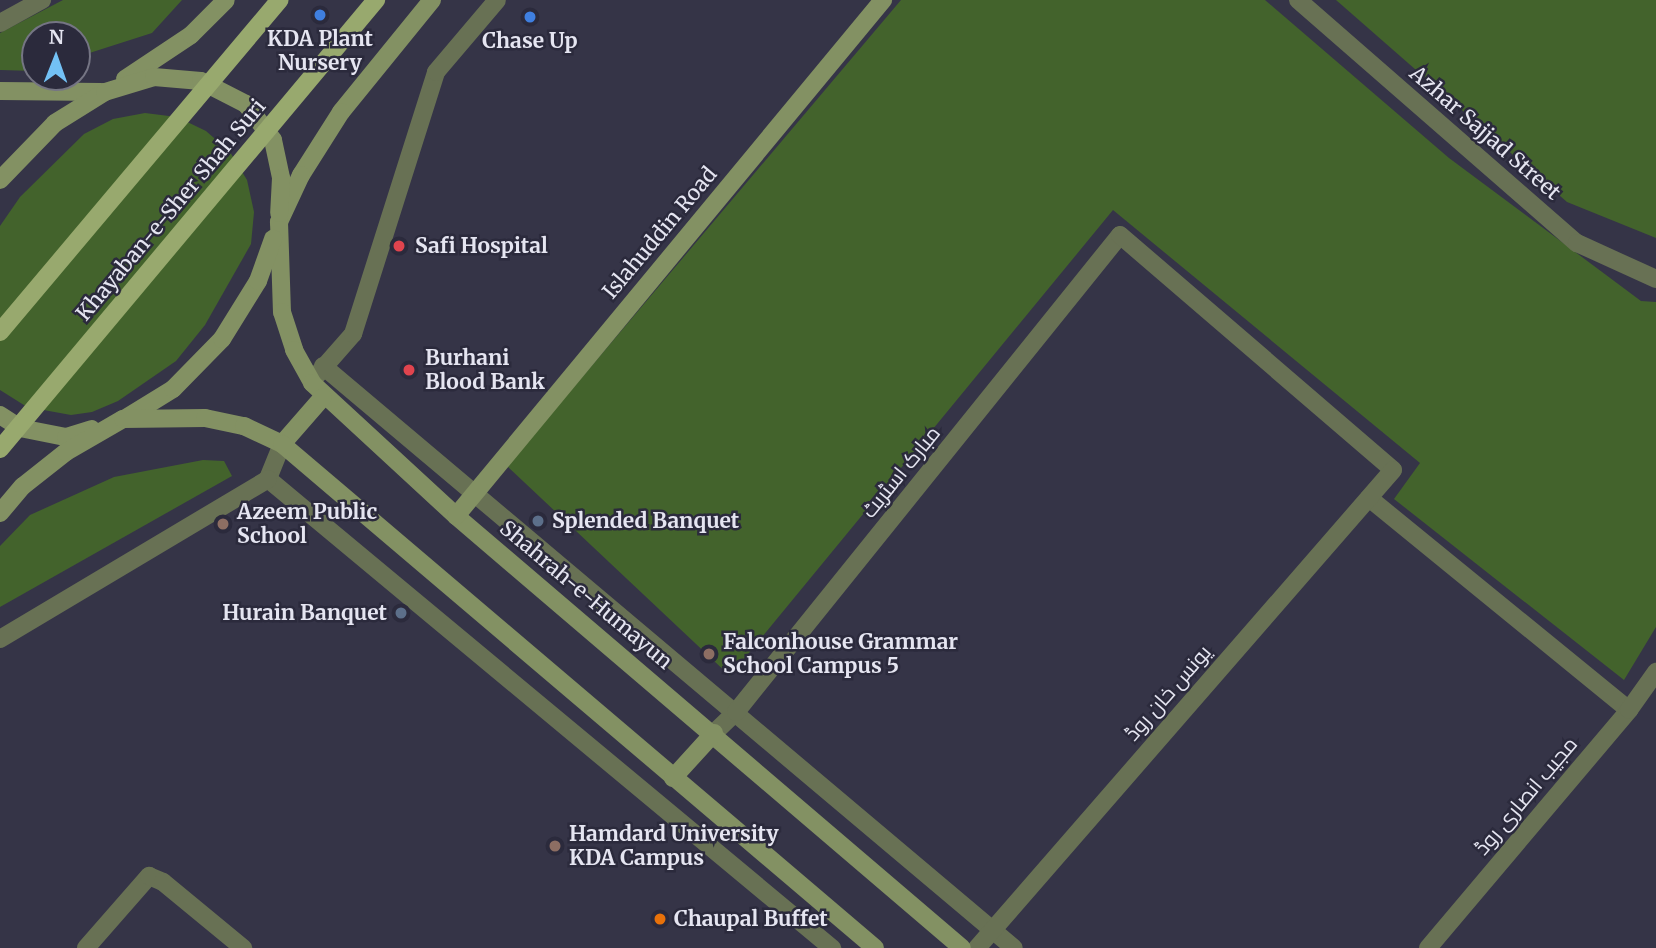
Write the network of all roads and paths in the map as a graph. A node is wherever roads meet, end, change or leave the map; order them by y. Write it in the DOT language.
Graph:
graph roads {
  1 [pos="42,0"];
  2 [pos="226,0"];
  3 [pos="280,0"];
  4 [pos="376,0"];
  5 [pos="432,0"];
  6 [pos="497,0"];
  7 [pos="883,0"];
  8 [pos="1298,0"];
  9 [pos="0,23"];
  10 [pos="0,91"];
  11 [pos="104,92"];
  12 [pos="0,180"];
  13 [pos="279,222"];
  14 [pos="1120,235"];
  15 [pos="1656,279"];
  16 [pos="0,332"];
  17 [pos="323,366"];
  18 [pos="317,390"];
  19 [pos="0,415"];
  20 [pos="124,419"];
  21 [pos="282,443"];
  22 [pos="0,449"];
  23 [pos="268,479"];
  24 [pos="472,494"];
  25 [pos="1369,498"];
  26 [pos="0,513"];
  27 [pos="456,516"];
  28 [pos="0,639"];
  29 [pos="1656,672"];
  30 [pos="1629,710"];
  31 [pos="736,712"];
  32 [pos="714,733"];
  33 [pos="673,778"];
  34 [pos="992,929"];
  35 [pos="86,948"];
  36 [pos="243,948"];
  37 [pos="832,948"];
  38 [pos="875,948"];
  39 [pos="962,948"];
  40 [pos="977,948"];
  41 [pos="1014,948"];
  42 [pos="1429,948"];
  1 -- 9 [label="street"];
  2 -- 11 [label="main road"];
  3 -- 16 [label="main road"];
  4 -- 22 [label="main road, Khayaban-e-Sher Shah Suri"];
  5 -- 13 [label="main road"];
  6 -- 17 [label="street"];
  7 -- 24 [label="main road, Islahuddin Road"];
  8 -- 15 [label="street, Azhar Sajjad Street"];
  10 -- 11 [label="main road"];
  11 -- 12 [label="main road"];
  11 -- 13 [label="main road"];
  13 -- 18 [label="main road, Shahrah-e-Humayun"];
  13 -- 20 [label="main road"];
  14 -- 25 [label="street, یونس خان روڈ"];
  14 -- 31 [label="street, مبارک اسٹریٹ"];
  17 -- 18 [label="street"];
  17 -- 24 [label="street"];
  18 -- 21 [label="main road"];
  18 -- 27 [label="main road, Shahrah-e-Humayun"];
  19 -- 20 [label="main road"];
  20 -- 21 [label="main road"];
  20 -- 26 [label="main road"];
  21 -- 23 [label="street"];
  21 -- 33 [label="main road"];
  23 -- 28 [label="street"];
  23 -- 37 [label="street"];
  24 -- 27 [label="main road, Islahuddin Road"];
  24 -- 31 [label="street"];
  25 -- 30 [label="street"];
  25 -- 34 [label="street, یونس خان روڈ"];
  27 -- 32 [label="main road, Shahrah-e-Humayun"];
  29 -- 30 [label="street, مجیب انصاری روڈ"];
  30 -- 42 [label="street, مجیب انصاری روڈ"];
  31 -- 32 [label="street, مبارک اسٹریٹ"];
  31 -- 34 [label="street"];
  32 -- 33 [label="main road"];
  32 -- 39 [label="main road, Shahrah-e-Humayun"];
  33 -- 38 [label="main road"];
  34 -- 40 [label="street, یونس خان روڈ"];
  34 -- 41 [label="street"];
  35 -- 36 [label="street"];
}
